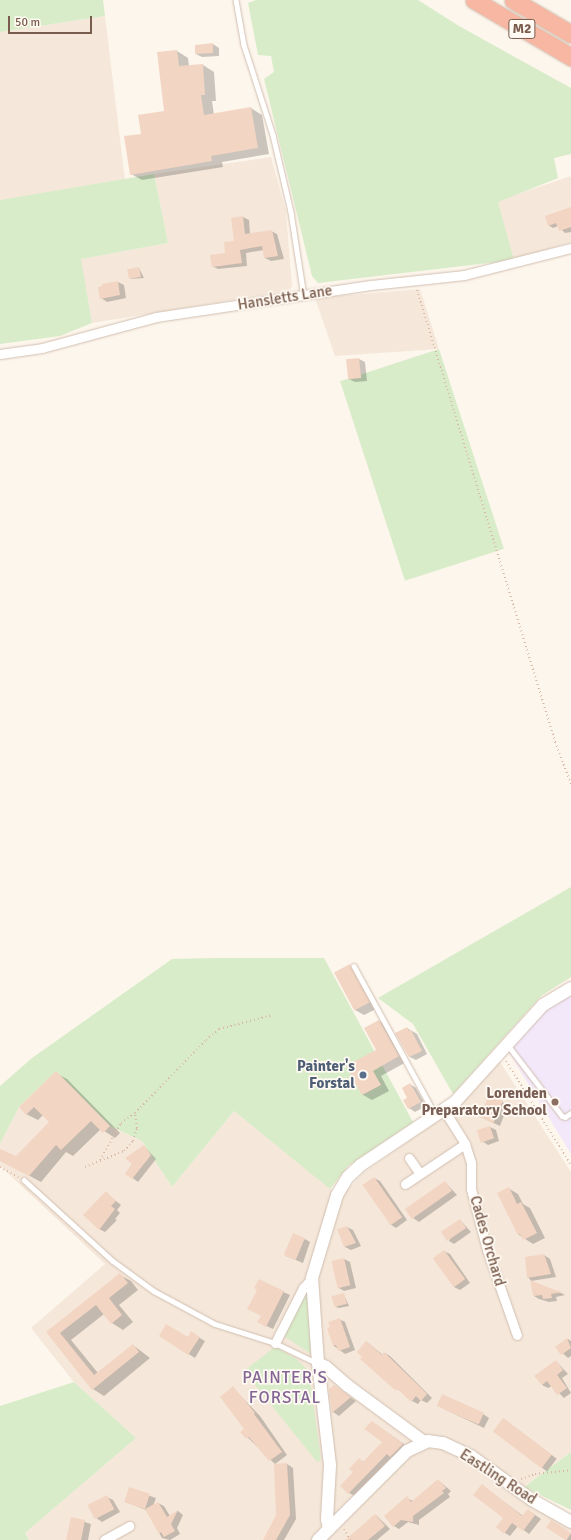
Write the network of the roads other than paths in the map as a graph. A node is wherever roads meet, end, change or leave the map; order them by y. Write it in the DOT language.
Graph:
graph roads {
  1 [pos="236,0"];
  2 [pos="474,0"];
  3 [pos="513,0"];
  4 [pos="571,34"];
  5 [pos="571,57"];
  6 [pos="571,248"];
  7 [pos="304,296"];
  8 [pos="0,354"];
  9 [pos="354,966"];
  10 [pos="571,988"];
  11 [pos="503,1046"];
  12 [pos="440,1113"];
  13 [pos="571,1113"];
  14 [pos="465,1144"];
  15 [pos="409,1158"];
  16 [pos="420,1174"];
  17 [pos="24,1180"];
  18 [pos="405,1184"];
  19 [pos="312,1278"];
  20 [pos="517,1335"];
  21 [pos="275,1343"];
  22 [pos="318,1363"];
  23 [pos="424,1442"];
  24 [pos="571,1522"];
  25 [pos="129,1526"];
  26 [pos="329,1529"];
  27 [pos="119,1537"];
  28 [pos="104,1540"];
  29 [pos="318,1540"];
  1 -- 7 [label="lane"];
  2 -- 5 [label="highway, M2"];
  3 -- 4 [label="highway, M2"];
  6 -- 7 [label="street, Hansletts Lane"];
  7 -- 8 [label="street, Hansletts Lane"];
  9 -- 12 [label="lane"];
  10 -- 11 [label="street"];
  11 -- 12 [label="street"];
  11 -- 13 [label="lane"];
  12 -- 14 [label="street, Cades Orchard"];
  12 -- 19 [label="street"];
  14 -- 16 [label="street"];
  14 -- 20 [label="street, Cades Orchard"];
  15 -- 16 [label="street"];
  16 -- 18 [label="street"];
  17 -- 21 [label="lane"];
  19 -- 21 [label="street"];
  19 -- 22 [label="street"];
  21 -- 22 [label="lane"];
  22 -- 23 [label="street"];
  22 -- 26 [label="street"];
  23 -- 24 [label="street, Eastling Road"];
  23 -- 26 [label="street"];
  25 -- 27 [label="street"];
  26 -- 29 [label="street"];
  27 -- 28 [label="street"];
}
